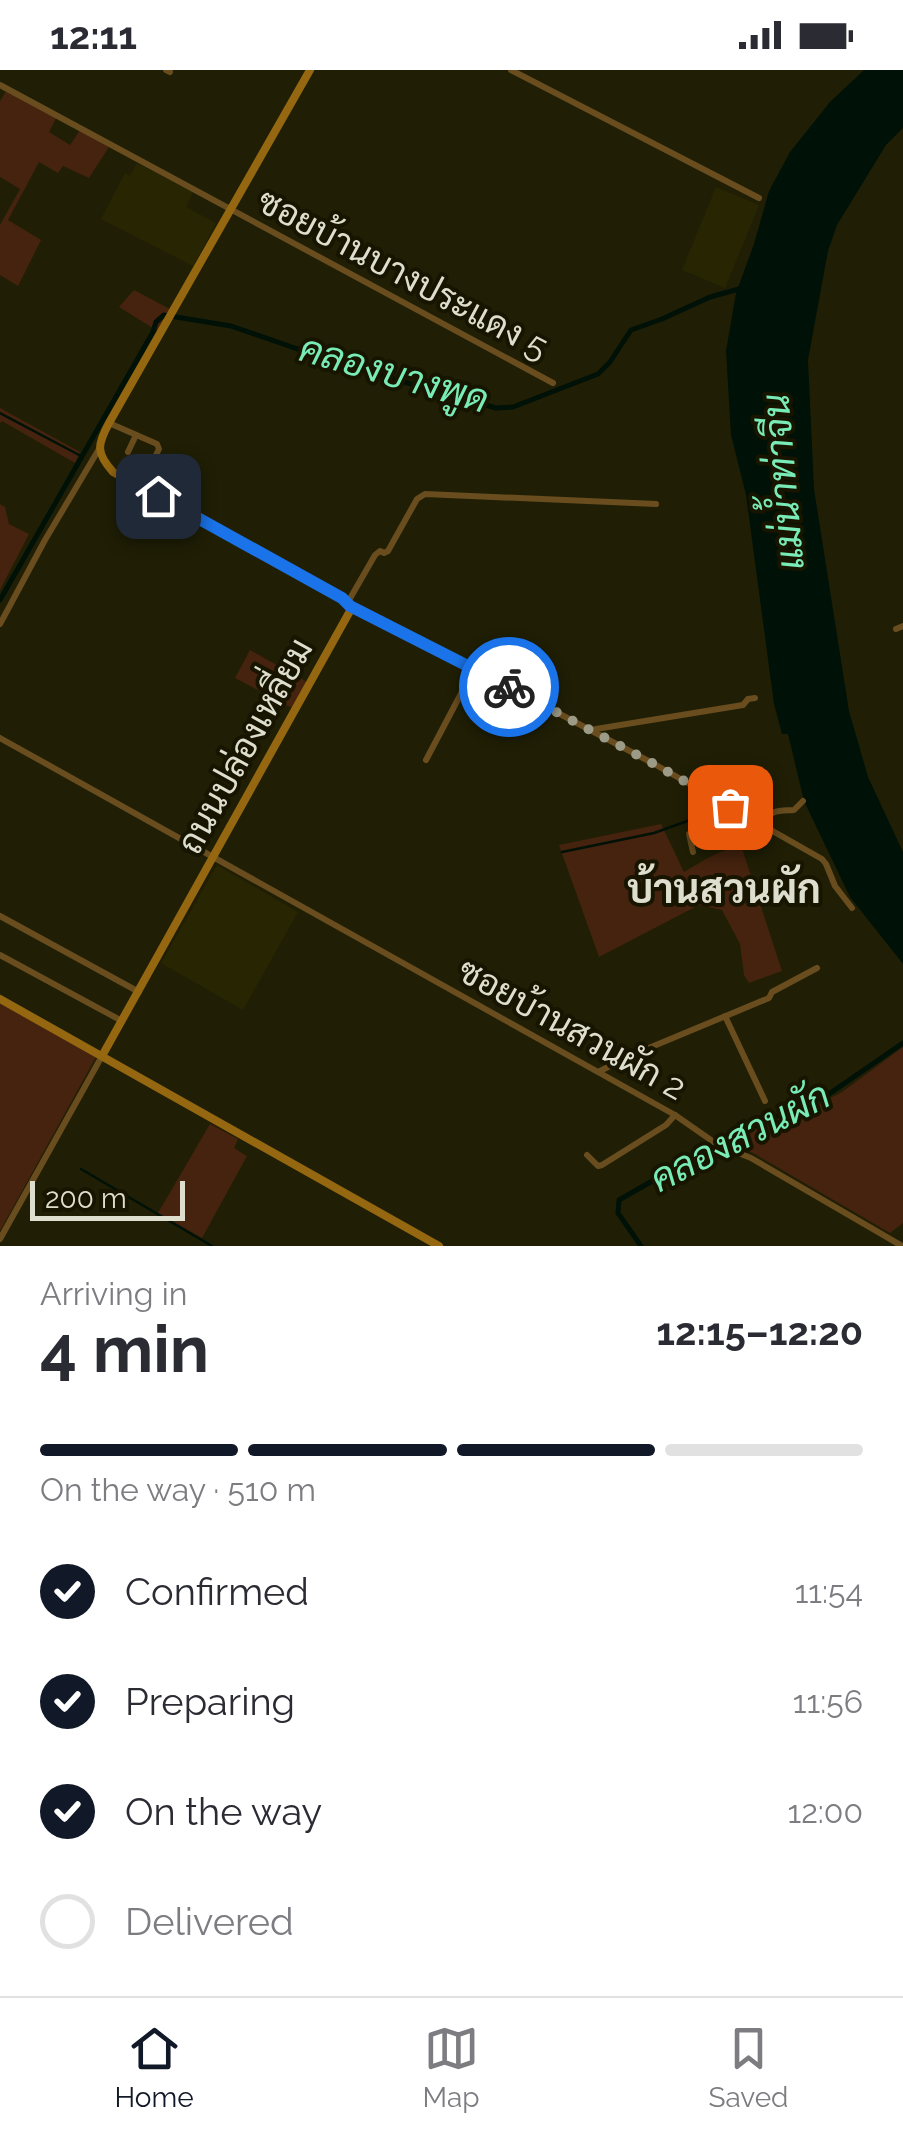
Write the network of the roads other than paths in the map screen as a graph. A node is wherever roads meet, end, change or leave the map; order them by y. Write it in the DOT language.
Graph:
graph roads {
  1 [pos="310,70"];
  2 [pos="511,70"];
  3 [pos="0,85"];
  4 [pos="759,198"];
  5 [pos="230,208"];
  6 [pos="553,383"];
  7 [pos="109,423"];
  8 [pos="136,435"];
  9 [pos="99,449"];
  10 [pos="128,452"];
  11 [pos="152,464"];
  12 [pos="656,504"];
  13 [pos="349,604"];
  14 [pos="0,624"];
  15 [pos="474,669"];
  16 [pos="755,698"];
  17 [pos="589,730"];
  18 [pos="0,738"];
  19 [pos="426,760"];
  20 [pos="802,800"];
  21 [pos="728,806"];
  22 [pos="759,824"];
  23 [pos="693,852"];
  24 [pos="214,858"];
  25 [pos="852,908"];
  26 [pos="0,916"];
  27 [pos="0,955"];
  28 [pos="817,968"];
  29 [pos="139,992"];
  30 [pos="0,999"];
  31 [pos="725,1016"];
  32 [pos="122,1021"];
  33 [pos="102,1056"];
  34 [pos="599,1072"];
  35 [pos="765,1101"];
  36 [pos="675,1115"];
  37 [pos="587,1155"];
  38 [pos="0,1239"];
  39 [pos="439,1246"];
  40 [pos="902,1246"];
  1 -- 5 [label="street"];
  2 -- 4 [label="street"];
  3 -- 5 [label="street, ซอยบ้านบางประแดง 5"];
  5 -- 6 [label="street, ซอยบ้านบางประแดง 5"];
  5 -- 7 [label="street"];
  7 -- 8 [label="street"];
  7 -- 9 [label="street"];
  8 -- 10 [label="street"];
  8 -- 11 [label="street"];
  9 -- 13 [label="street"];
  9 -- 14 [label="street"];
  12 -- 13 [label="street"];
  13 -- 15 [label="street"];
  13 -- 24 [label="street, ถนนปล่องเหลี่ยม"];
  15 -- 17 [label="street"];
  15 -- 19 [label="street"];
  16 -- 17 [label="street"];
  17 -- 21 [label="street"];
  18 -- 24 [label="street, ซอยบ้านสวนผัก 2"];
  20 -- 22 [label="street"];
  21 -- 22 [label="street"];
  21 -- 23 [label="street"];
  22 -- 25 [label="street"];
  24 -- 29 [label="street, ถนนปล่องเหลี่ยม"];
  24 -- 34 [label="street, ซอยบ้านสวนผัก 2"];
  26 -- 29 [label="street"];
  27 -- 32 [label="street"];
  28 -- 31 [label="street"];
  29 -- 32 [label="street, ถนนปล่องเหลี่ยม"];
  30 -- 33 [label="street"];
  31 -- 34 [label="street"];
  31 -- 35 [label="street"];
  32 -- 33 [label="street, ถนนปล่องเหลี่ยม"];
  33 -- 38 [label="street, ถนนปล่องเหลี่ยม"];
  33 -- 39 [label="street"];
  34 -- 36 [label="street, ซอยบ้านสวนผัก 2"];
  36 -- 37 [label="street"];
  36 -- 40 [label="street, ซอยบ้านสวนผัก 2"];
}
